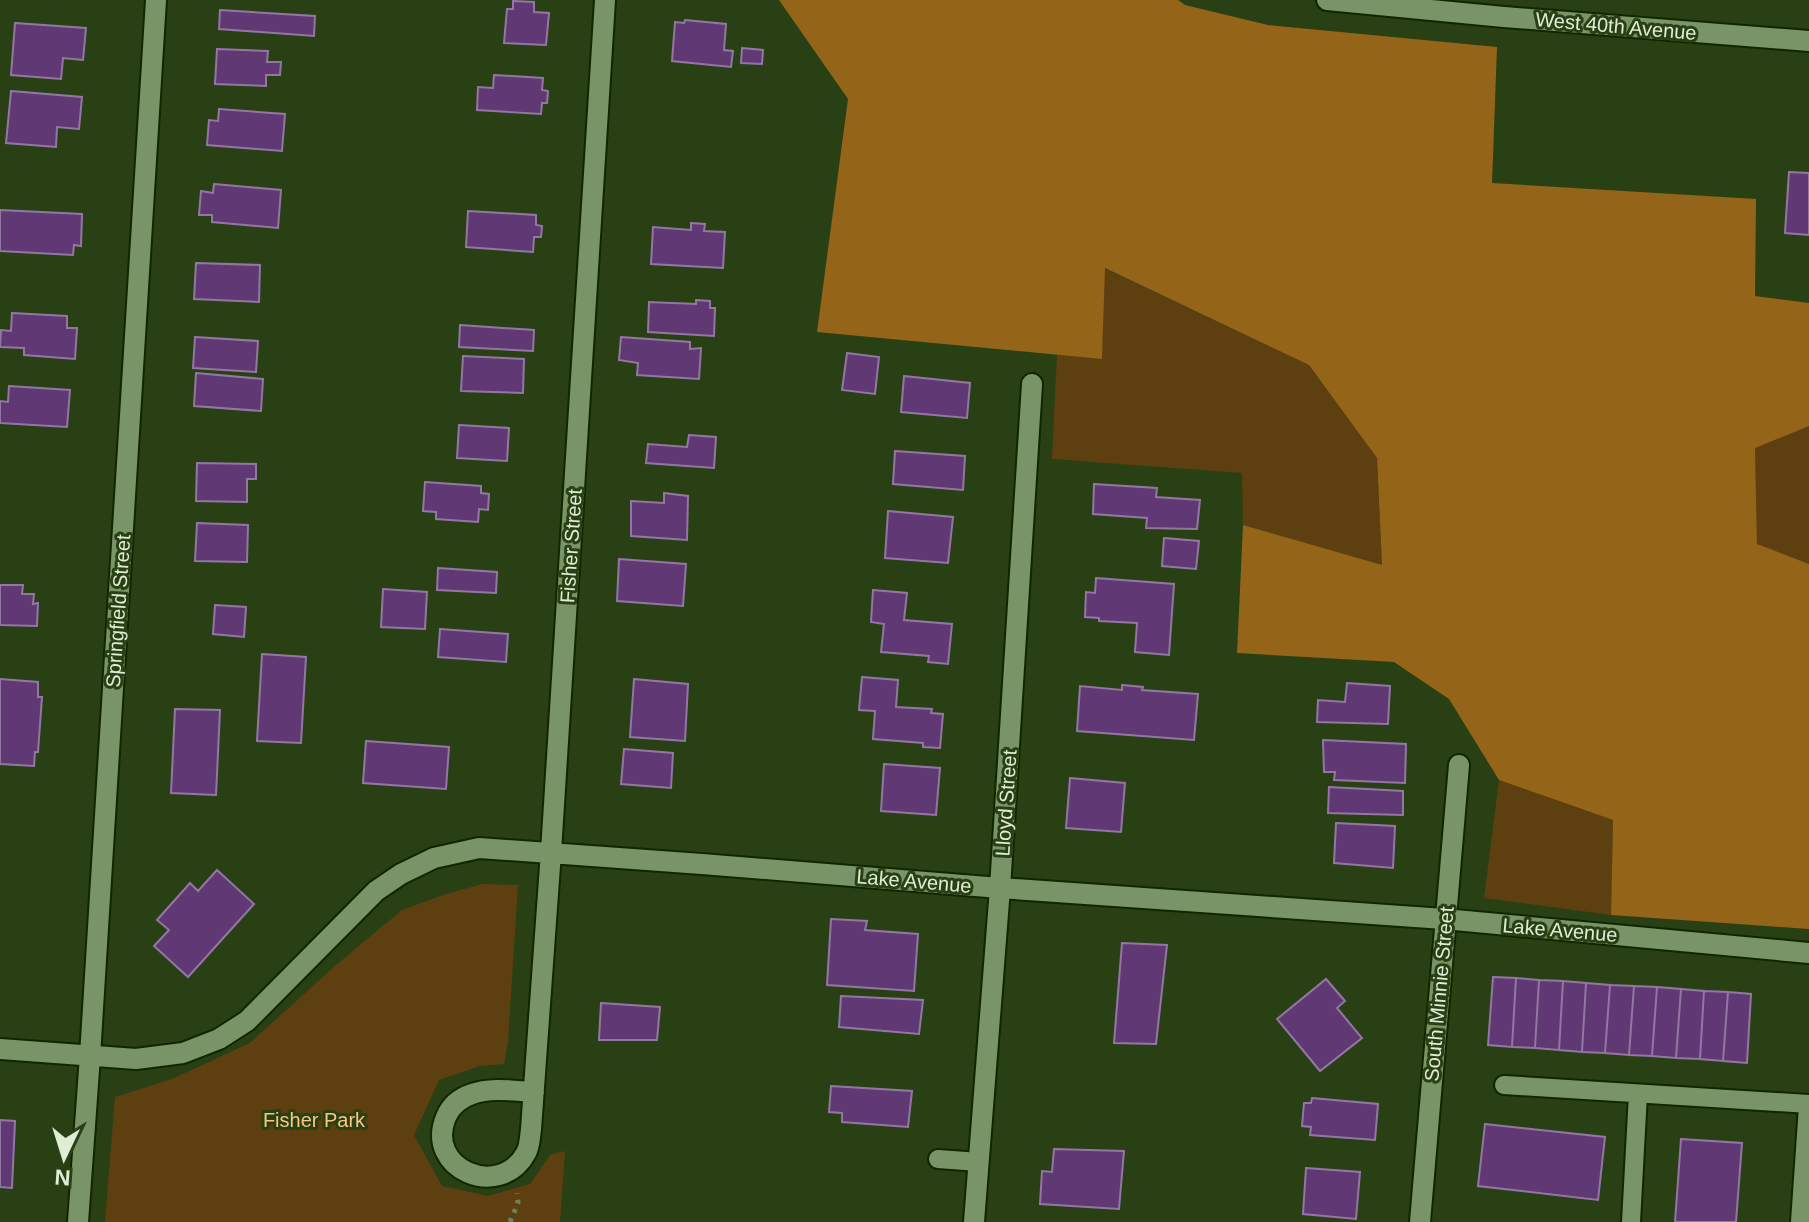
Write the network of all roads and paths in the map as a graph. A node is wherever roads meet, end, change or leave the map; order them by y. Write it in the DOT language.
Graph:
graph roads {
  1 [pos="156,0"];
  2 [pos="605,0"];
  3 [pos="1327,0"];
  4 [pos="1504,8"];
  5 [pos="1809,41"];
  6 [pos="1032,384"];
  7 [pos="1459,765"];
  8 [pos="551,852"];
  9 [pos="1000,888"];
  10 [pos="1444,919"];
  11 [pos="1809,953"];
  12 [pos="0,1049"];
  13 [pos="90,1056"];
  14 [pos="1504,1085"];
  15 [pos="534,1092"];
  16 [pos="1638,1094"];
  17 [pos="1809,1105"];
  18 [pos="938,1159"];
  19 [pos="979,1162"];
  20 [pos="78,1222"];
  21 [pos="974,1222"];
  22 [pos="1420,1222"];
  23 [pos="1631,1222"];
  24 [pos="1801,1222"];
  1 -- 13 [label="street, Springfield Street"];
  2 -- 8 [label="street, Fisher Street"];
  3 -- 4 [label="street, West 40th Avenue"];
  4 -- 5 [label="street, West 40th Avenue"];
  6 -- 9 [label="street, Lloyd Street"];
  7 -- 10 [label="street, South Minnie Street"];
  8 -- 9 [label="street, Lake Avenue"];
  8 -- 13 [label="street, Lake Avenue"];
  8 -- 15 [label="street, Fisher Street"];
  9 -- 10 [label="street, Lake Avenue"];
  9 -- 19 [label="street, Lloyd Street"];
  10 -- 11 [label="street, Lake Avenue"];
  10 -- 22 [label="street, South Minnie Street"];
  12 -- 13 [label="street, Lake Avenue"];
  13 -- 20 [label="street, Springfield Street"];
  14 -- 16 [label="lane"];
  15 -- 15 [label="street, Fisher Street"];
  16 -- 17 [label="lane"];
  16 -- 23 [label="lane"];
  17 -- 24 [label="street"];
  18 -- 19 [label="lane"];
  19 -- 21 [label="street, Lloyd Street"];
}
